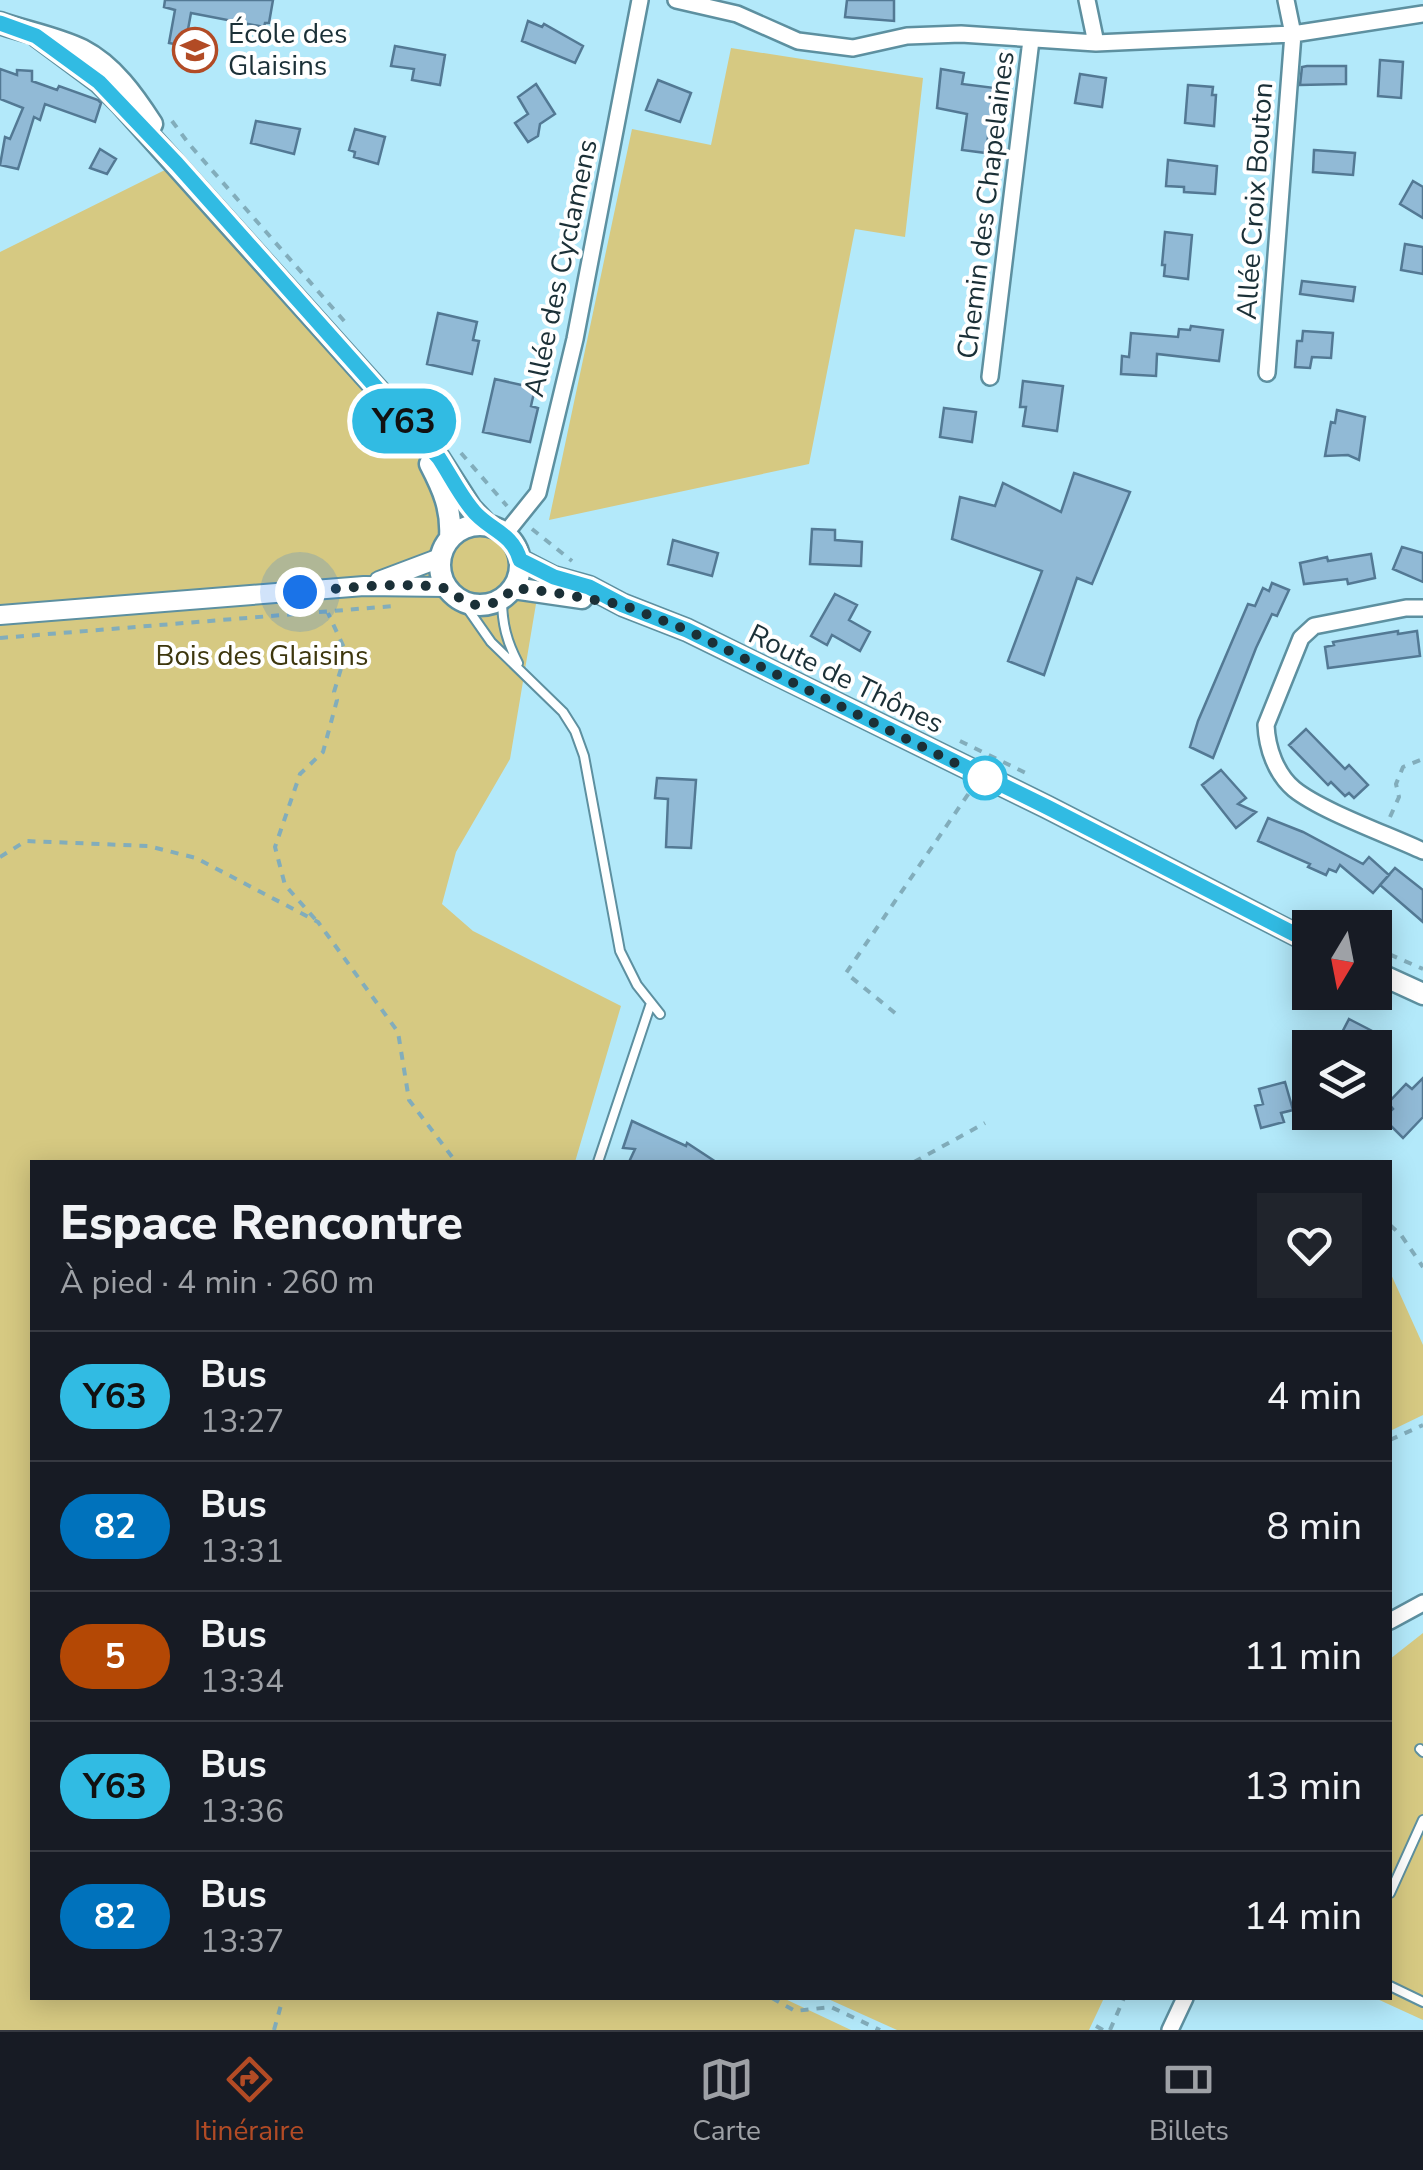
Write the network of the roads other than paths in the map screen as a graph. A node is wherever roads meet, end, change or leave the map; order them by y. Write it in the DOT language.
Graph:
graph roads {
  1 [pos="640,0"];
  2 [pos="676,0"];
  3 [pos="1087,0"];
  4 [pos="1286,0"];
  5 [pos="1423,14"];
  6 [pos="0,23"];
  7 [pos="1292,34"];
  8 [pos="1031,40"];
  9 [pos="1096,44"];
  10 [pos="1267,373"];
  11 [pos="990,376"];
  12 [pos="410,427"];
  13 [pos="504,526"];
  14 [pos="450,538"];
  15 [pos="440,558"];
  16 [pos="520,560"];
  17 [pos="364,586"];
  18 [pos="446,587"];
  19 [pos="508,594"];
  20 [pos="463,602"];
  21 [pos="623,605"];
  22 [pos="1423,608"];
  23 [pos="0,615"];
  24 [pos="520,668"];
  25 [pos="1423,851"];
  26 [pos="1292,933"];
  27 [pos="1392,980"];
  28 [pos="1423,994"];
  29 [pos="650,1003"];
  30 [pos="660,1014"];
  31 [pos="599,1160"];
  32 [pos="1423,1603"];
  33 [pos="1392,1621"];
  34 [pos="1423,1820"];
  35 [pos="1392,1889"];
  36 [pos="1392,1987"];
  37 [pos="1184,2000"];
  38 [pos="1423,2002"];
  39 [pos="1170,2030"];
  1 -- 13 [label="street, Allée des Cyclamens"];
  2 -- 8 [label="street, Chemin des Chapelaines"];
  3 -- 9 [label="street"];
  4 -- 7 [label="street, Allée Croix Bouton"];
  5 -- 7 [label="street, Chemin des Chapelaines"];
  6 -- 12 [label="main road"];
  7 -- 9 [label="street, Chemin des Chapelaines"];
  7 -- 10 [label="street, Allée Croix Bouton"];
  8 -- 9 [label="street, Chemin des Chapelaines"];
  8 -- 11 [label="street, Chemin des Chapelaines"];
  12 -- 13 [label="main road"];
  12 -- 14 [label="main road"];
  13 -- 14 [label="main road"];
  13 -- 16 [label="main road"];
  14 -- 15 [label="main road"];
  15 -- 17 [label="street"];
  15 -- 18 [label="main road"];
  16 -- 19 [label="main road"];
  16 -- 21 [label="main road, Route de Thônes"];
  17 -- 18 [label="street"];
  17 -- 23 [label="street"];
  18 -- 20 [label="main road"];
  19 -- 20 [label="main road"];
  19 -- 21 [label="main road, Route de Thônes"];
  19 -- 24 [label="lane"];
  20 -- 24 [label="lane"];
  21 -- 26 [label="main road, Route de Thônes"];
  22 -- 25 [label="street"];
  24 -- 29 [label="lane"];
  27 -- 28 [label="main road"];
  29 -- 30 [label="lane"];
  29 -- 31 [label="lane"];
  32 -- 33 [label="street"];
  34 -- 35 [label="lane"];
  36 -- 38 [label="lane"];
  37 -- 39 [label="street"];
}
